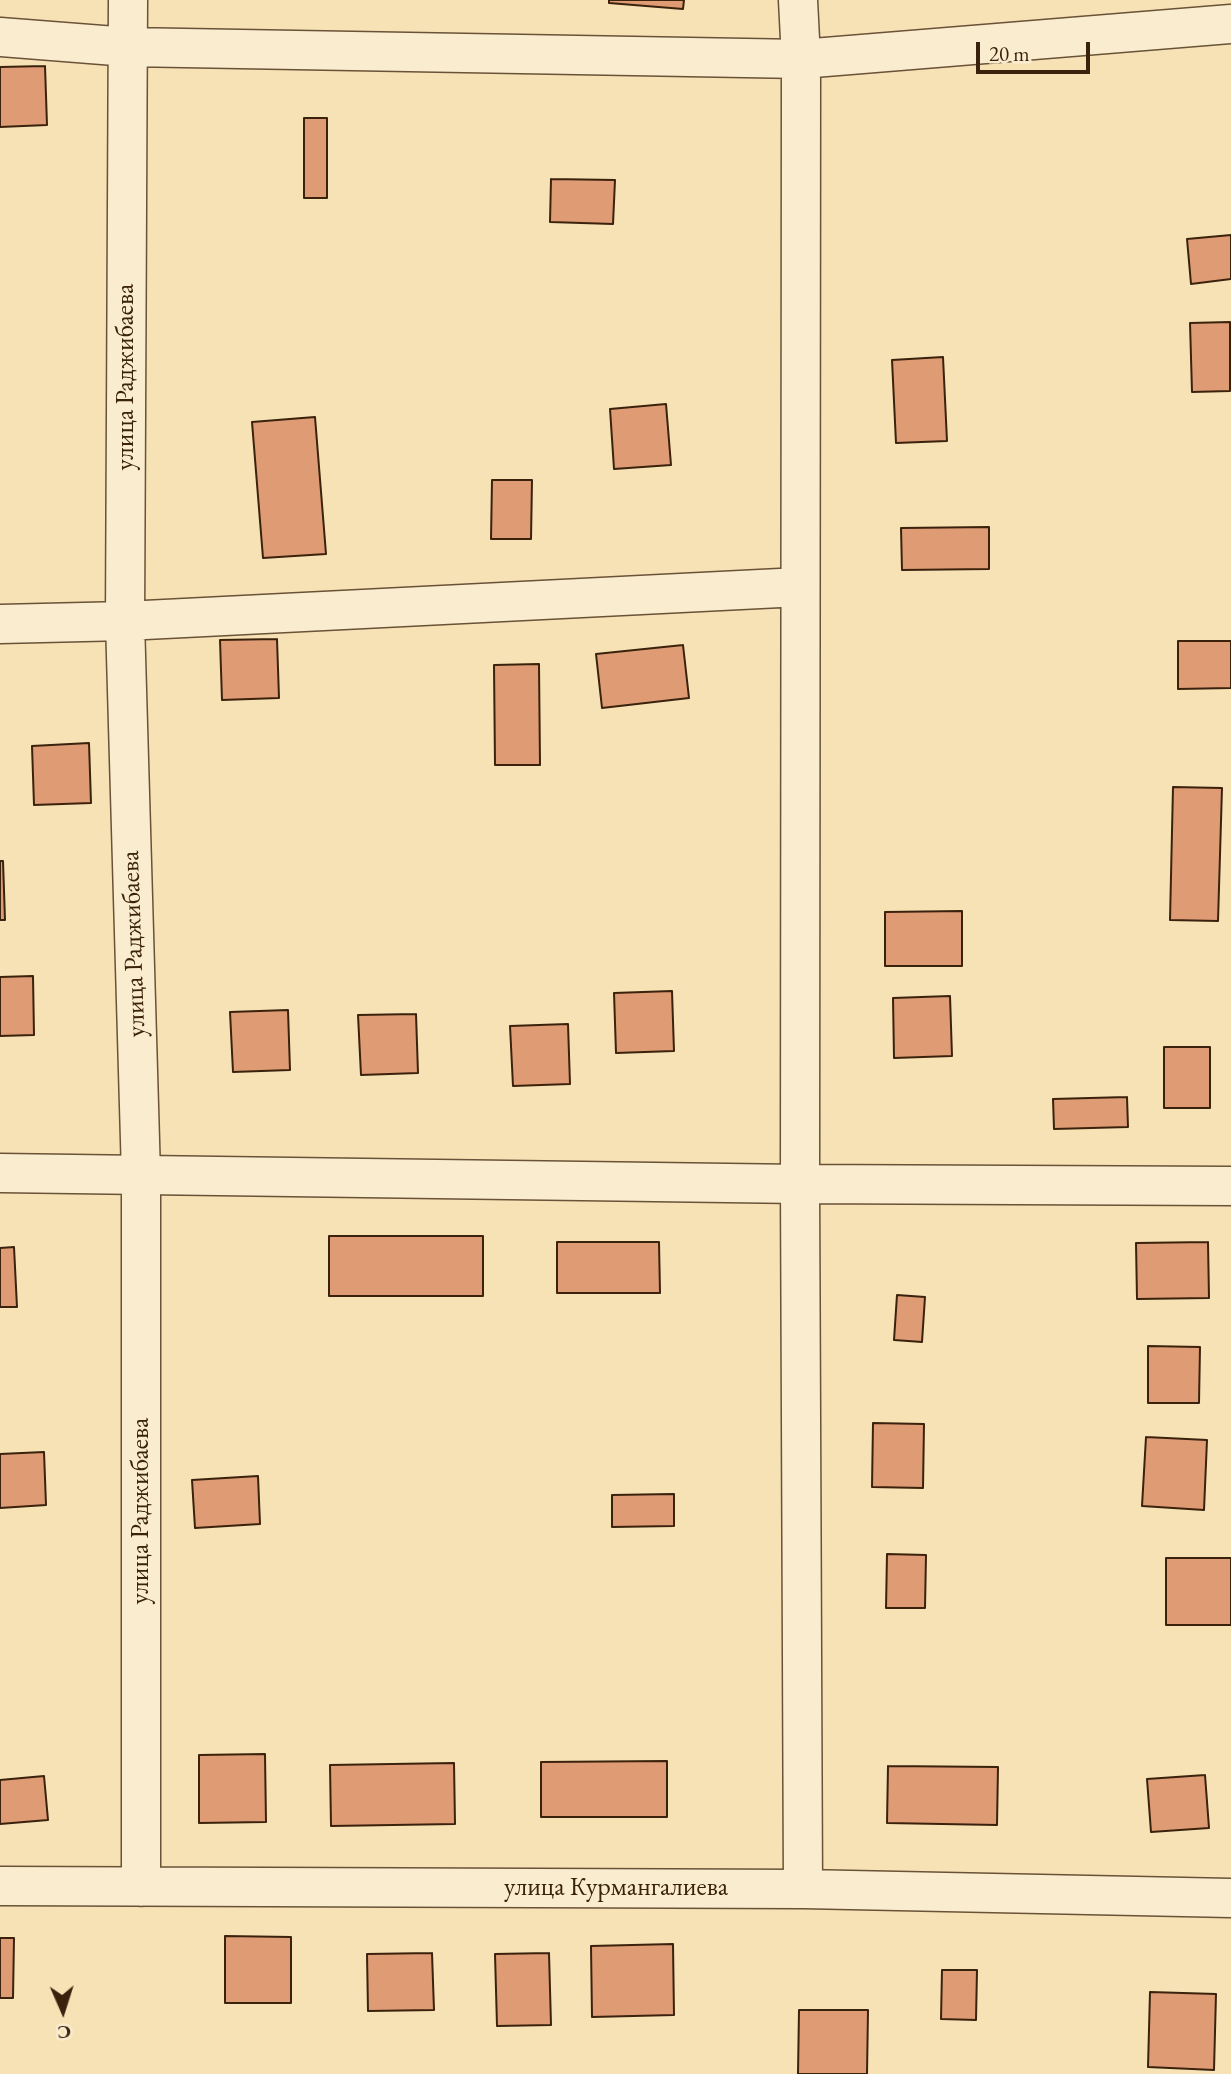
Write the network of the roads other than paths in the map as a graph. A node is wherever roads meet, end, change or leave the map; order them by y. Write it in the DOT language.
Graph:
graph roads {
  1 [pos="128,0"];
  2 [pos="798,0"];
  3 [pos="1231,24"];
  4 [pos="0,37"];
  5 [pos="128,47"];
  6 [pos="801,59"];
  7 [pos="800,587"];
  8 [pos="125,621"];
  9 [pos="0,624"];
  10 [pos="0,1173"];
  11 [pos="141,1175"];
  12 [pos="800,1184"];
  13 [pos="1231,1186"];
  14 [pos="0,1886"];
  15 [pos="141,1887"];
  16 [pos="803,1889"];
  17 [pos="1231,1898"];
  1 -- 5 [label="street, улица Раджибаева"];
  2 -- 6 [label="street"];
  3 -- 6 [label="street"];
  4 -- 5 [label="street"];
  5 -- 6 [label="street"];
  5 -- 8 [label="street, улица Раджибаева"];
  6 -- 7 [label="street"];
  7 -- 8 [label="street"];
  7 -- 12 [label="street"];
  8 -- 9 [label="street"];
  8 -- 11 [label="street, улица Раджибаева"];
  10 -- 11 [label="street"];
  11 -- 12 [label="street"];
  11 -- 15 [label="street, улица Раджибаева"];
  12 -- 13 [label="street"];
  12 -- 16 [label="street"];
  14 -- 15 [label="street, улица Курмангалиева"];
  15 -- 16 [label="street, улица Курмангалиева"];
  16 -- 17 [label="street, улица Курмангалиева"];
}
